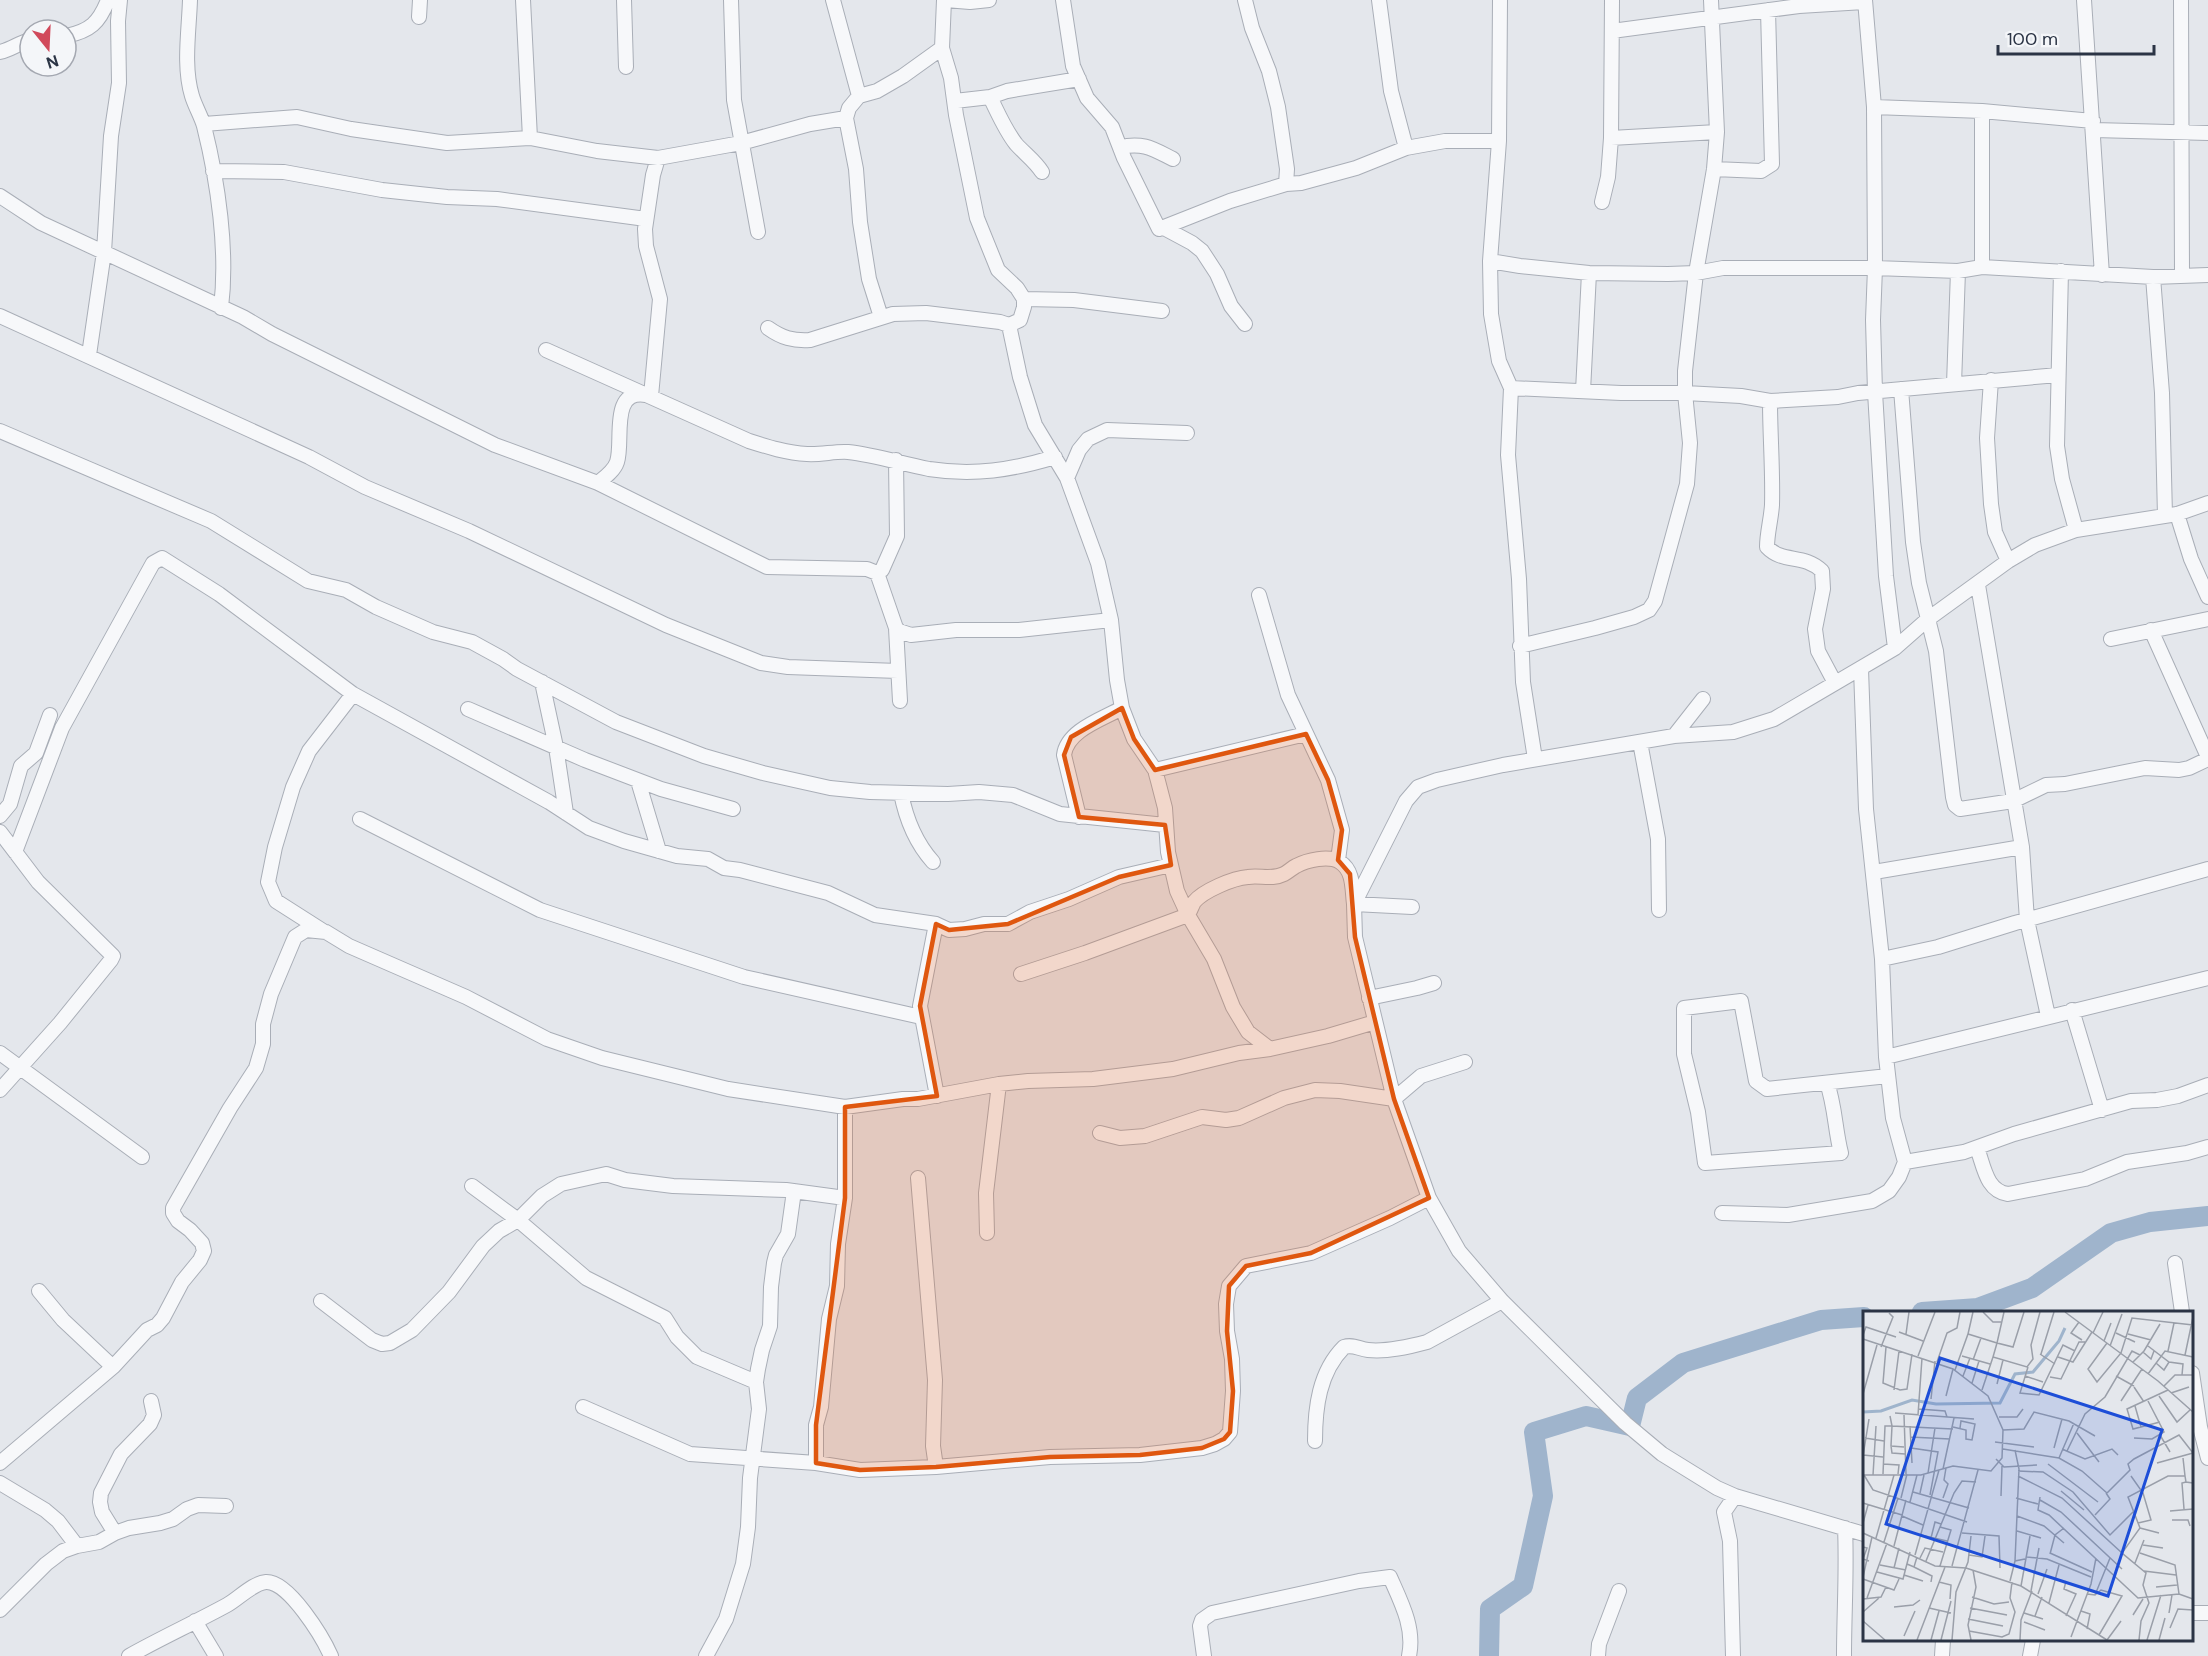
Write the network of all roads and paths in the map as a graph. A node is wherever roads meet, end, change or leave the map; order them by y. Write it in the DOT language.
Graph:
graph roads {
  1 [pos="108,0"];
  2 [pos="120,0"];
  3 [pos="190,0"];
  4 [pos="420,0"];
  5 [pos="524,0"];
  6 [pos="624,0"];
  7 [pos="730,0"];
  8 [pos="833,0"];
  9 [pos="945,0"];
  10 [pos="989,0"];
  11 [pos="1063,0"];
  12 [pos="1245,0"];
  13 [pos="1379,0"];
  14 [pos="1500,0"];
  15 [pos="1612,0"];
  16 [pos="1711,0"];
  17 [pos="2084,0"];
  18 [pos="2181,0"];
  19 [pos="1865,1"];
  20 [pos="1768,10"];
  21 [pos="419,17"];
  22 [pos="1711,17"];
  23 [pos="1612,31"];
  24 [pos="78,33"];
  25 [pos="18,43"];
  26 [pos="942,48"];
  27 [pos="0,52"];
  28 [pos="626,67"];
  29 [pos="1079,79"];
  30 [pos="859,96"];
  31 [pos="990,98"];
  32 [pos="954,101"];
  33 [pos="1874,107"];
  34 [pos="1982,111"];
  35 [pos="846,118"];
  36 [pos="204,124"];
  37 [pos="2093,125"];
  38 [pos="1717,132"];
  39 [pos="2208,133"];
  40 [pos="2182,134"];
  41 [pos="530,138"];
  42 [pos="1611,138"];
  43 [pos="1499,141"];
  44 [pos="741,143"];
  45 [pos="1120,147"];
  46 [pos="1406,148"];
  47 [pos="658,158"];
  48 [pos="1173,159"];
  49 [pos="1714,169"];
  50 [pos="213,171"];
  51 [pos="1042,172"];
  52 [pos="1286,184"];
  53 [pos="0,196"];
  54 [pos="1602,202"];
  55 [pos="646,219"];
  56 [pos="1164,228"];
  57 [pos="758,232"];
  58 [pos="104,252"];
  59 [pos="1490,261"];
  60 [pos="1982,267"];
  61 [pos="1875,268"];
  62 [pos="1958,271"];
  63 [pos="2061,271"];
  64 [pos="1589,273"];
  65 [pos="1696,273"];
  66 [pos="2102,274"];
  67 [pos="2182,275"];
  68 [pos="2208,275"];
  69 [pos="2153,277"];
  70 [pos="1024,300"];
  71 [pos="221,308"];
  72 [pos="1162,311"];
  73 [pos="0,316"];
  74 [pos="881,317"];
  75 [pos="1245,324"];
  76 [pos="1009,325"];
  77 [pos="768,328"];
  78 [pos="546,350"];
  79 [pos="89,356"];
  80 [pos="2058,375"];
  81 [pos="1991,380"];
  82 [pos="1954,384"];
  83 [pos="1511,388"];
  84 [pos="1901,389"];
  85 [pos="1583,391"];
  86 [pos="1875,392"];
  87 [pos="1685,393"];
  88 [pos="651,396"];
  89 [pos="1770,400"];
  90 [pos="0,431"];
  91 [pos="1187,434"];
  92 [pos="1055,457"];
  93 [pos="896,460"];
  94 [pos="1067,478"];
  95 [pos="598,483"];
  96 [pos="2208,503"];
  97 [pos="2171,515"];
  98 [pos="2076,530"];
  99 [pos="2008,561"];
  100 [pos="882,570"];
  101 [pos="1978,585"];
  102 [pos="1259,595"];
  103 [pos="2208,597"];
  104 [pos="1928,619"];
  105 [pos="2208,619"];
  106 [pos="1111,620"];
  107 [pos="896,628"];
  108 [pos="2151,630"];
  109 [pos="2111,639"];
  110 [pos="1520,645"];
  111 [pos="1895,648"];
  112 [pos="1861,669"];
  113 [pos="898,671"];
  114 [pos="542,682"];
  115 [pos="1835,683"];
  116 [pos="353,694"];
  117 [pos="1703,699"];
  118 [pos="900,701"];
  119 [pos="1122,708"];
  120 [pos="468,709"];
  121 [pos="50,715"];
  122 [pos="1306,734"];
  123 [pos="1674,736"];
  124 [pos="1640,742"];
  125 [pos="556,747"];
  126 [pos="2208,758"];
  127 [pos="1535,759"];
  128 [pos="1155,770"];
  129 [pos="638,781"];
  130 [pos="901,793"];
  131 [pos="2013,801"];
  132 [pos="733,809"];
  133 [pos="566,813"];
  134 [pos="0,816"];
  135 [pos="1079,817"];
  136 [pos="360,819"];
  137 [pos="1165,825"];
  138 [pos="0,832"];
  139 [pos="2022,847"];
  140 [pos="659,851"];
  141 [pos="15,852"];
  142 [pos="1338,860"];
  143 [pos="933,862"];
  144 [pos="1171,865"];
  145 [pos="2208,869"];
  146 [pos="1874,872"];
  147 [pos="1354,904"];
  148 [pos="1412,907"];
  149 [pos="1659,910"];
  150 [pos="1188,915"];
  151 [pos="2027,920"];
  152 [pos="936,924"];
  153 [pos="326,932"];
  154 [pos="1882,959"];
  155 [pos="1021,975"];
  156 [pos="2208,978"];
  157 [pos="1434,983"];
  158 [pos="1369,998"];
  159 [pos="2072,1010"];
  160 [pos="2048,1016"];
  161 [pos="921,1017"];
  162 [pos="1375,1022"];
  163 [pos="1270,1049"];
  164 [pos="0,1053"];
  165 [pos="1886,1057"];
  166 [pos="1465,1062"];
  167 [pos="20,1069"];
  168 [pos="1888,1076"];
  169 [pos="1834,1082"];
  170 [pos="999,1084"];
  171 [pos="2208,1085"];
  172 [pos="0,1090"];
  173 [pos="937,1096"];
  174 [pos="1394,1100"];
  175 [pos="845,1107"];
  176 [pos="2102,1110"];
  177 [pos="1100,1132"];
  178 [pos="2208,1147"];
  179 [pos="1977,1148"];
  180 [pos="142,1157"];
  181 [pos="1905,1162"];
  182 [pos="918,1178"];
  183 [pos="472,1186"];
  184 [pos="794,1191"];
  185 [pos="845,1198"];
  186 [pos="1429,1198"];
  187 [pos="1722,1213"];
  188 [pos="518,1220"];
  189 [pos="987,1233"];
  190 [pos="2175,1263"];
  191 [pos="39,1291"];
  192 [pos="321,1301"];
  193 [pos="1502,1301"];
  194 [pos="2182,1311"];
  195 [pos="113,1367"];
  196 [pos="2193,1377"];
  197 [pos="756,1382"];
  198 [pos="151,1401"];
  199 [pos="584,1407"];
  200 [pos="2204,1426"];
  201 [pos="1316,1441"];
  202 [pos="753,1458"];
  203 [pos="2208,1458"];
  204 [pos="0,1463"];
  205 [pos="816,1463"];
  206 [pos="936,1467"];
  207 [pos="0,1483"];
  208 [pos="1736,1496"];
  209 [pos="226,1506"];
  210 [pos="1845,1528"];
  211 [pos="115,1533"];
  212 [pos="1863,1534"];
  213 [pos="77,1546"];
  214 [pos="1619,1591"];
  215 [pos="0,1610"];
  216 [pos="195,1621"];
  217 [pos="1943,1641"];
  218 [pos="2033,1641"];
  219 [pos="129,1656"];
  220 [pos="216,1656"];
  221 [pos="331,1656"];
  222 [pos="706,1656"];
  223 [pos="1204,1656"];
  224 [pos="1409,1656"];
  225 [pos="1598,1656"];
  226 [pos="1733,1656"];
  227 [pos="1844,1656"];
  228 [pos="1942,1656"];
  229 [pos="2030,1656"];
  1 -- 24 [label="street"];
  2 -- 58 [label="street"];
  3 -- 36 [label="street"];
  4 -- 21 [label="street"];
  5 -- 41 [label="street"];
  6 -- 28 [label="street"];
  7 -- 44 [label="street"];
  8 -- 30 [label="street"];
  9 -- 10 [label="street"];
  9 -- 26 [label="street"];
  11 -- 29 [label="street"];
  12 -- 52 [label="street"];
  13 -- 46 [label="street"];
  14 -- 43 [label="street"];
  15 -- 23 [label="street"];
  16 -- 22 [label="street"];
  17 -- 37 [label="street"];
  18 -- 40 [label="street"];
  19 -- 20 [label="street"];
  19 -- 33 [label="street"];
  20 -- 22 [label="street"];
  20 -- 49 [label="street"];
  22 -- 23 [label="street"];
  22 -- 38 [label="street"];
  23 -- 42 [label="street"];
  25 -- 27 [label="street"];
  26 -- 30 [label="street"];
  26 -- 32 [label="street"];
  29 -- 31 [label="street"];
  29 -- 45 [label="street"];
  30 -- 35 [label="street"];
  31 -- 32 [label="street"];
  31 -- 51 [label="street"];
  32 -- 70 [label="street"];
  33 -- 34 [label="street"];
  33 -- 61 [label="street"];
  34 -- 37 [label="street"];
  34 -- 60 [label="street"];
  35 -- 44 [label="street"];
  35 -- 74 [label="street"];
  36 -- 41 [label="street"];
  36 -- 50 [label="street"];
  37 -- 40 [label="street"];
  37 -- 66 [label="street"];
  38 -- 42 [label="street"];
  38 -- 49 [label="street"];
  39 -- 40 [label="street"];
  40 -- 67 [label="street"];
  41 -- 47 [label="street"];
  42 -- 54 [label="street"];
  43 -- 46 [label="street"];
  43 -- 59 [label="street"];
  44 -- 47 [label="street"];
  44 -- 57 [label="street"];
  45 -- 48 [label="street"];
  45 -- 56 [label="street"];
  46 -- 52 [label="street"];
  47 -- 55 [label="street"];
  49 -- 65 [label="street"];
  50 -- 55 [label="street"];
  50 -- 71 [label="street"];
  52 -- 56 [label="street"];
  53 -- 58 [label="street"];
  55 -- 88 [label="street"];
  56 -- 75 [label="street"];
  58 -- 71 [label="street"];
  58 -- 79 [label="street"];
  59 -- 64 [label="street"];
  59 -- 83 [label="street"];
  60 -- 62 [label="street"];
  60 -- 63 [label="street"];
  61 -- 62 [label="street"];
  61 -- 65 [label="street"];
  61 -- 86 [label="street"];
  62 -- 82 [label="street"];
  63 -- 66 [label="street"];
  63 -- 80 [label="street"];
  64 -- 65 [label="street"];
  64 -- 85 [label="street"];
  65 -- 87 [label="street"];
  66 -- 69 [label="street"];
  67 -- 68 [label="street"];
  67 -- 69 [label="street"];
  69 -- 97 [label="street"];
  70 -- 72 [label="street"];
  70 -- 76 [label="street"];
  71 -- 95 [label="street"];
  73 -- 79 [label="street"];
  74 -- 76 [label="street"];
  74 -- 77 [label="street"];
  76 -- 92 [label="street"];
  78 -- 88 [label="street"];
  79 -- 113 [label="street"];
  80 -- 81 [label="street"];
  80 -- 98 [label="street"];
  81 -- 82 [label="street"];
  81 -- 99 [label="street"];
  82 -- 84 [label="street"];
  83 -- 85 [label="street"];
  83 -- 110 [label="street"];
  84 -- 86 [label="street"];
  84 -- 104 [label="street"];
  85 -- 87 [label="street"];
  86 -- 89 [label="street"];
  86 -- 111 [label="street"];
  87 -- 89 [label="street"];
  87 -- 110 [label="street"];
  88 -- 93 [label="street"];
  88 -- 95 [label="street"];
  89 -- 115 [label="street"];
  90 -- 114 [label="street"];
  91 -- 94 [label="street"];
  92 -- 93 [label="street"];
  92 -- 94 [label="street"];
  93 -- 100 [label="street"];
  94 -- 106 [label="street"];
  95 -- 107 [label="street"];
  96 -- 97 [label="street"];
  97 -- 98 [label="street"];
  97 -- 103 [label="street"];
  98 -- 99 [label="street"];
  99 -- 101 [label="street"];
  101 -- 104 [label="street"];
  101 -- 131 [label="street"];
  102 -- 122 [label="street"];
  104 -- 111 [label="street"];
  104 -- 131 [label="street"];
  105 -- 108 [label="street"];
  106 -- 107 [label="street"];
  106 -- 119 [label="street"];
  107 -- 113 [label="street"];
  108 -- 109 [label="street"];
  108 -- 126 [label="street"];
  110 -- 127 [label="street"];
  111 -- 112 [label="street"];
  112 -- 115 [label="street"];
  112 -- 146 [label="street"];
  113 -- 118 [label="street"];
  114 -- 125 [label="street"];
  114 -- 130 [label="street"];
  115 -- 123 [label="street"];
  116 -- 133 [label="street"];
  116 -- 141 [label="street"];
  116 -- 153 [label="street"];
  117 -- 123 [label="street"];
  119 -- 128 [label="street"];
  119 -- 135 [label="street"];
  120 -- 125 [label="street"];
  121 -- 134 [label="street"];
  122 -- 128 [label="street"];
  122 -- 142 [label="street"];
  123 -- 124 [label="street"];
  124 -- 127 [label="street"];
  124 -- 149 [label="street"];
  125 -- 129 [label="street"];
  125 -- 133 [label="street"];
  126 -- 131 [label="street"];
  127 -- 147 [label="street"];
  128 -- 137 [label="street"];
  129 -- 132 [label="street"];
  129 -- 140 [label="street"];
  130 -- 135 [label="street"];
  130 -- 143 [label="street"];
  131 -- 139 [label="street"];
  133 -- 140 [label="street"];
  135 -- 137 [label="street"];
  136 -- 161 [label="street"];
  137 -- 144 [label="street"];
  138 -- 141 [label="street"];
  139 -- 146 [label="street"];
  139 -- 151 [label="street"];
  140 -- 152 [label="street"];
  141 -- 167 [label="street"];
  142 -- 147 [label="street"];
  142 -- 150 [label="street"];
  144 -- 150 [label="street"];
  144 -- 152 [label="street"];
  145 -- 151 [label="street"];
  146 -- 154 [label="street"];
  147 -- 148 [label="street"];
  147 -- 158 [label="street"];
  150 -- 155 [label="street"];
  150 -- 163 [label="street"];
  151 -- 154 [label="street"];
  151 -- 160 [label="street"];
  152 -- 161 [label="street"];
  153 -- 175 [label="street"];
  153 -- 195 [label="street"];
  154 -- 165 [label="street"];
  156 -- 159 [label="street"];
  157 -- 158 [label="street"];
  158 -- 162 [label="street"];
  159 -- 160 [label="street"];
  159 -- 176 [label="street"];
  160 -- 165 [label="street"];
  161 -- 173 [label="street"];
  162 -- 163 [label="street"];
  162 -- 174 [label="street"];
  163 -- 170 [label="street"];
  164 -- 167 [label="street"];
  165 -- 168 [label="street"];
  166 -- 174 [label="street"];
  167 -- 172 [label="street"];
  167 -- 180 [label="street"];
  168 -- 169 [label="street"];
  168 -- 181 [label="street"];
  169 -- 169 [label="street"];
  170 -- 173 [label="street"];
  170 -- 189 [label="street"];
  171 -- 176 [label="street"];
  173 -- 175 [label="street"];
  174 -- 177 [label="street"];
  174 -- 186 [label="street"];
  175 -- 185 [label="street"];
  176 -- 179 [label="street"];
  178 -- 179 [label="street"];
  179 -- 181 [label="street"];
  181 -- 187 [label="street"];
  182 -- 206 [label="street"];
  183 -- 188 [label="street"];
  184 -- 185 [label="street"];
  184 -- 188 [label="street"];
  184 -- 197 [label="street"];
  185 -- 205 [label="street"];
  186 -- 193 [label="street"];
  186 -- 206 [label="street"];
  188 -- 192 [label="street"];
  188 -- 197 [label="street"];
  190 -- 194 [label="street"];
  191 -- 195 [label="street"];
  193 -- 201 [label="street"];
  193 -- 208 [label="street"];
  195 -- 204 [label="street"];
  196 -- 200 [label="street"];
  197 -- 202 [label="street"];
  198 -- 211 [label="street"];
  199 -- 202 [label="street"];
  200 -- 203 [label="street"];
  202 -- 205 [label="street"];
  202 -- 222 [label="street"];
  205 -- 206 [label="street"];
  207 -- 213 [label="street"];
  208 -- 210 [label="street"];
  208 -- 226 [label="street"];
  209 -- 211 [label="street"];
  210 -- 212 [label="street"];
  210 -- 227 [label="street"];
  211 -- 213 [label="street"];
  213 -- 215 [label="street"];
  214 -- 225 [label="street"];
  216 -- 219 [label="street"];
  216 -- 220 [label="street"];
  216 -- 221 [label="street"];
  217 -- 228 [label="street"];
  218 -- 229 [label="street"];
  223 -- 224 [label="street"];
}
